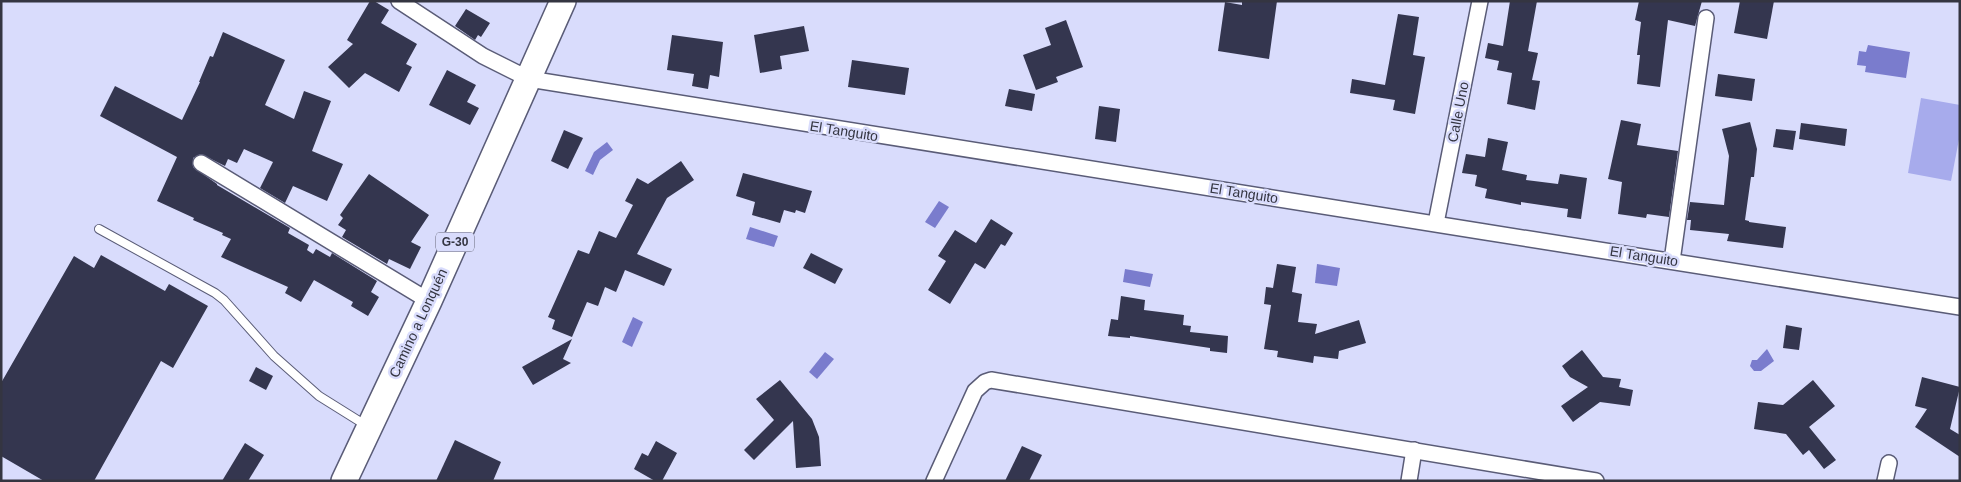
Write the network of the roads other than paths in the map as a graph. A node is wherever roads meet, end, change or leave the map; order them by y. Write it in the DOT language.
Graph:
graph roads {
  1 [pos="399,1"];
  2 [pos="563,1"];
  3 [pos="1480,1"];
  4 [pos="1706,18"];
  5 [pos="529,79"];
  6 [pos="201,163"];
  7 [pos="1436,223"];
  8 [pos="99,229"];
  9 [pos="1672,261"];
  10 [pos="428,301"];
  11 [pos="1960,307"];
  12 [pos="369,428"];
  13 [pos="1414,450"];
  14 [pos="1889,463"];
  15 [pos="344,481"];
  16 [pos="934,481"];
  17 [pos="1408,481"];
  18 [pos="1596,481"];
  19 [pos="1884,481"];
  1 -- 5 [label="street, El Tanguito"];
  2 -- 5 [label="main road, Camino a Lonquén / G-30"];
  3 -- 7 [label="street, Calle Uno"];
  4 -- 9 [label="street"];
  5 -- 7 [label="street, El Tanguito"];
  5 -- 10 [label="main road, Camino a Lonquén / G-30"];
  6 -- 10 [label="street"];
  7 -- 9 [label="street, El Tanguito"];
  8 -- 12 [label="lane"];
  9 -- 11 [label="street, El Tanguito"];
  10 -- 12 [label="main road, Camino a Lonquén / G-30"];
  12 -- 15 [label="main road, Camino a Lonquén / G-30"];
  13 -- 16 [label="street"];
  13 -- 17 [label="street"];
  13 -- 18 [label="street"];
  14 -- 19 [label="street"];
}
